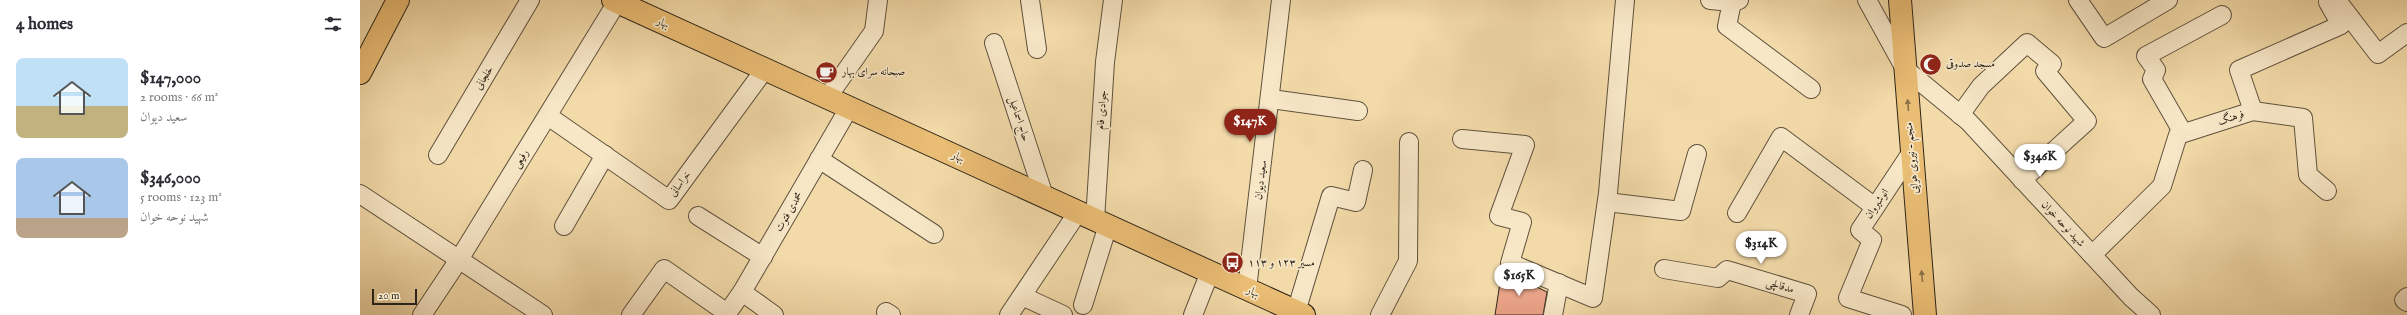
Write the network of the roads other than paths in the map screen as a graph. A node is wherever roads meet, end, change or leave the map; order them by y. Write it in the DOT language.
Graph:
graph roads {
  1 [pos="398,0"];
  2 [pos="530,0"];
  3 [pos="878,0"];
  4 [pos="1030,0"];
  5 [pos="1113,0"];
  6 [pos="1281,0"];
  7 [pos="1625,0"];
  8 [pos="1710,0"];
  9 [pos="1867,0"];
  10 [pos="1900,0"];
  11 [pos="2078,0"];
  12 [pos="2168,0"];
  13 [pos="2330,0"];
  14 [pos="2337,0"];
  15 [pos="615,1"];
  16 [pos="1736,1"];
  17 [pos="2222,15"];
  18 [pos="2407,33"];
  19 [pos="994,43"];
  20 [pos="1037,49"];
  21 [pos="765,69"];
  22 [pos="1905,69"];
  23 [pos="360,73"];
  24 [pos="1810,89"];
  25 [pos="827,98"];
  26 [pos="1271,99"];
  27 [pos="849,108"];
  28 [pos="1358,111"];
  29 [pos="2253,111"];
  30 [pos="1960,115"];
  31 [pos="548,116"];
  32 [pos="2183,133"];
  33 [pos="1462,139"];
  34 [pos="1409,142"];
  35 [pos="1911,153"];
  36 [pos="1697,154"];
  37 [pos="438,155"];
  38 [pos="605,155"];
  39 [pos="819,159"];
  40 [pos="1363,170"];
  41 [pos="2022,180"];
  42 [pos="2327,191"];
  43 [pos="360,194"];
  44 [pos="1044,196"];
  45 [pos="1607,202"];
  46 [pos="1875,207"];
  47 [pos="1737,213"];
  48 [pos="698,216"];
  49 [pos="1094,219"];
  50 [pos="564,226"];
  51 [pos="934,234"];
  52 [pos="2092,256"];
  53 [pos="763,257"];
  54 [pos="460,258"];
  55 [pos="1664,269"];
  56 [pos="1210,272"];
  57 [pos="1559,284"];
  58 [pos="1247,289"];
  59 [pos="742,292"];
  60 [pos="1022,296"];
  61 [pos="2407,297"];
  62 [pos="2407,302"];
  63 [pos="1083,305"];
  64 [pos="1300,313"];
  65 [pos="727,314"];
  66 [pos="422,315"];
  67 [pos="543,315"];
  68 [pos="631,315"];
  69 [pos="774,315"];
  70 [pos="1009,315"];
  71 [pos="1063,315"];
  72 [pos="1193,315"];
  73 [pos="1380,315"];
  74 [pos="1553,315"];
  75 [pos="1799,315"];
  76 [pos="1902,315"];
  77 [pos="1925,315"];
  78 [pos="2151,315"];
  1 -- 23 [label="main road"];
  2 -- 37 [label="street, خلجانی"];
  3 -- 25 [label="street"];
  4 -- 20 [label="street"];
  5 -- 49 [label="street, جوادی فام"];
  6 -- 26 [label="street, سعید دیوان"];
  7 -- 45 [label="street"];
  8 -- 16 [label="street"];
  9 -- 22 [label="street"];
  10 -- 22 [label="main road, منجم - نیروی هوایی"];
  11 -- 12 [label="street"];
  13 -- 29 [label="street, فرهنگ"];
  14 -- 18 [label="street"];
  15 -- 21 [label="main road, بهار"];
  15 -- 31 [label="street, رفیعی"];
  16 -- 24 [label="street"];
  17 -- 32 [label="street"];
  19 -- 44 [label="street, حاج اسماعیل"];
  21 -- 25 [label="main road, بهار"];
  21 -- 38 [label="street, خراسانی"];
  22 -- 30 [label="street, شهید نوحه خوان"];
  35 -- 22 [label="main road, منجم - نیروی هوایی, one-way"];
  25 -- 27 [label="main road, بهار"];
  26 -- 28 [label="street"];
  26 -- 58 [label="street, سعید دیوان"];
  27 -- 39 [label="street, محمدی فتوت"];
  27 -- 44 [label="main road, بهار"];
  29 -- 32 [label="street, فرهنگ"];
  29 -- 42 [label="street"];
  30 -- 41 [label="street, شهید نوحه خوان"];
  30 -- 41 [label="street"];
  31 -- 38 [label="street, خراسانی"];
  31 -- 54 [label="street, رفیعی"];
  32 -- 52 [label="street"];
  33 -- 57 [label="street"];
  34 -- 73 [label="street"];
  35 -- 46 [label="street, انوشیروان"];
  77 -- 35 [label="main road, منجم - نیروی هوایی, one-way"];
  36 -- 45 [label="street"];
  38 -- 50 [label="street"];
  39 -- 51 [label="street"];
  39 -- 53 [label="street, محمدی فتوت"];
  40 -- 64 [label="street"];
  41 -- 52 [label="street, شهید نوحه خوان"];
  43 -- 54 [label="street"];
  44 -- 49 [label="main road, بهار"];
  45 -- 57 [label="street"];
  46 -- 47 [label="street"];
  46 -- 76 [label="street, انوشیروان"];
  48 -- 53 [label="street"];
  49 -- 56 [label="main road, بهار"];
  49 -- 60 [label="street"];
  49 -- 63 [label="street, جوادی فام"];
  52 -- 78 [label="street, شهید نوحه خوان"];
  53 -- 59 [label="street, محمدی فتوت"];
  54 -- 66 [label="street, رفیعی"];
  54 -- 67 [label="street"];
  55 -- 75 [label="street, مدقالچی"];
  56 -- 58 [label="main road, بهار"];
  56 -- 72 [label="street"];
  57 -- 74 [label="street"];
  58 -- 64 [label="main road, بهار"];
  59 -- 65 [label="street, محمدی فتوت"];
  59 -- 69 [label="street"];
  60 -- 70 [label="street"];
  60 -- 71 [label="street"];
  61 -- 62 [label="street"];
  65 -- 68 [label="street"];
}
